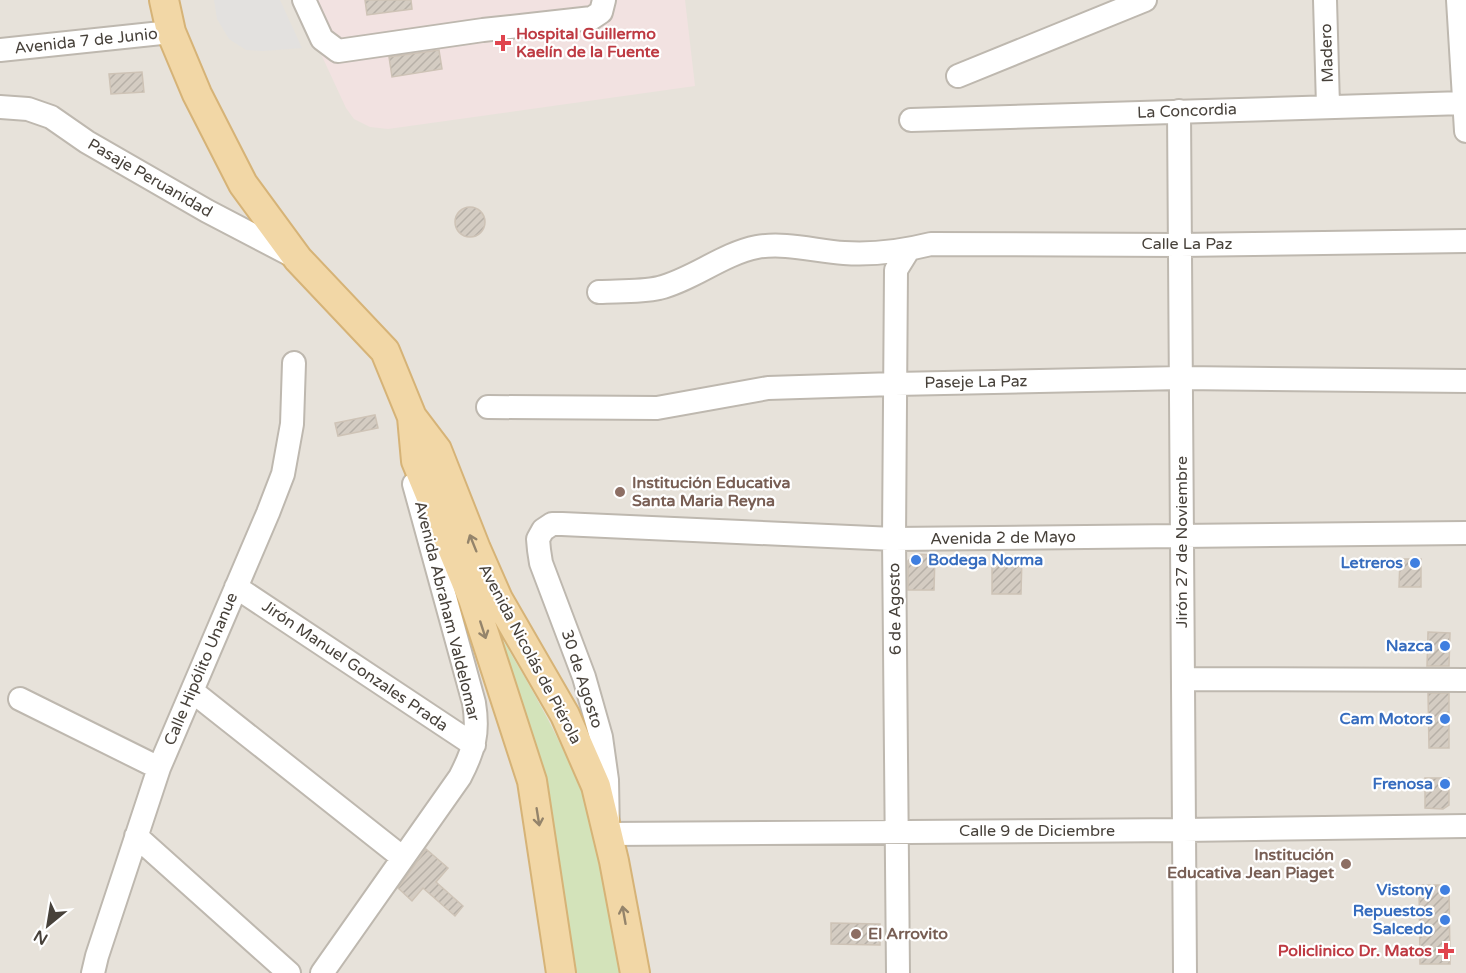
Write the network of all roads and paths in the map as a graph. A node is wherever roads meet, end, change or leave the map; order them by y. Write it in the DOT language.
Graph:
graph roads {
  1 [pos="164,0"];
  2 [pos="304,0"];
  3 [pos="604,0"];
  4 [pos="1145,0"];
  5 [pos="1325,0"];
  6 [pos="1458,0"];
  7 [pos="171,32"];
  8 [pos="0,50"];
  9 [pos="958,76"];
  10 [pos="1464,103"];
  11 [pos="1328,106"];
  12 [pos="0,107"];
  13 [pos="1179,111"];
  14 [pos="911,120"];
  15 [pos="1466,131"];
  16 [pos="1466,241"];
  17 [pos="1180,245"];
  18 [pos="909,249"];
  19 [pos="298,259"];
  20 [pos="599,292"];
  21 [pos="294,363"];
  22 [pos="1181,378"];
  23 [pos="1466,381"];
  24 [pos="397,383"];
  25 [pos="895,384"];
  26 [pos="488,407"];
  27 [pos="412,417"];
  28 [pos="543,530"];
  29 [pos="1466,533"];
  30 [pos="1182,537"];
  31 [pos="894,539"];
  32 [pos="237,587"];
  33 [pos="1183,679"];
  34 [pos="1466,680"];
  35 [pos="192,691"];
  36 [pos="20,699"];
  37 [pos="474,745"];
  38 [pos="159,768"];
  39 [pos="1466,826"];
  40 [pos="1184,830"];
  41 [pos="897,832"];
  42 [pos="608,834"];
  43 [pos="136,836"];
  44 [pos="403,858"];
  45 [pos="93,973"];
  46 [pos="289,973"];
  47 [pos="321,973"];
  48 [pos="561,973"];
  49 [pos="635,973"];
  50 [pos="898,973"];
  51 [pos="1185,973"];
  1 -- 7 [label="main road, Avenida Nicolás de Piérola"];
  2 -- 3 [label="street"];
  4 -- 9 [label="street"];
  5 -- 11 [label="street, Madero"];
  6 -- 10 [label="street"];
  7 -- 8 [label="street, Avenida 7 de Junio"];
  7 -- 19 [label="main road, Avenida Nicolás de Piérola"];
  10 -- 11 [label="street, La Concordia"];
  10 -- 15 [label="street"];
  11 -- 13 [label="street, La Concordia"];
  12 -- 19 [label="street, Pasaje Peruanidad"];
  13 -- 14 [label="street, La Concordia"];
  13 -- 17 [label="street, Jirón 27 de Noviembre"];
  16 -- 17 [label="street, Calle La Paz"];
  17 -- 18 [label="street, Calle La Paz"];
  17 -- 22 [label="street, Jirón 27 de Noviembre"];
  18 -- 20 [label="street, Calle La Paz"];
  18 -- 25 [label="street, 6 de Agosto"];
  19 -- 24 [label="main road, Avenida Nicolás de Piérola"];
  21 -- 32 [label="street, Calle Hipólito Unanue"];
  22 -- 23 [label="street, Paseje La Paz"];
  22 -- 25 [label="street, Paseje La Paz"];
  22 -- 30 [label="street, Jirón 27 de Noviembre"];
  24 -- 27 [label="main road, Avenida Nicolás de Piérola"];
  24 -- 37 [label="street, Avenida Abraham Valdelomar"];
  25 -- 26 [label="street, Paseje La Paz"];
  25 -- 31 [label="street, 6 de Agosto"];
  42 -- 27 [label="main road, Avenida Nicolás de Piérola, one-way"];
  27 -- 48 [label="main road, Avenida Nicolás de Piérola, one-way"];
  28 -- 31 [label="street, Avenida 2 de Mayo"];
  28 -- 42 [label="street, 30 de Agosto"];
  29 -- 30 [label="street, Avenida 2 de Mayo"];
  30 -- 31 [label="street, Avenida 2 de Mayo"];
  30 -- 33 [label="street, Jirón 27 de Noviembre"];
  31 -- 41 [label="street, 6 de Agosto"];
  32 -- 35 [label="street, Calle Hipólito Unanue"];
  32 -- 37 [label="street, Jirón Manuel Gonzales Prada"];
  33 -- 34 [label="street"];
  33 -- 40 [label="street, Jirón 27 de Noviembre"];
  35 -- 38 [label="street, Calle Hipólito Unanue"];
  35 -- 44 [label="street"];
  36 -- 38 [label="street"];
  37 -- 44 [label="street, Avenida Abraham Valdelomar"];
  38 -- 43 [label="street, Calle Hipólito Unanue"];
  39 -- 40 [label="street, Calle 9 de Diciembre"];
  40 -- 41 [label="street, Calle 9 de Diciembre"];
  40 -- 51 [label="street, Jirón 27 de Noviembre"];
  41 -- 42 [label="street, Calle 9 de Diciembre"];
  41 -- 50 [label="street, 6 de Agosto"];
  49 -- 42 [label="main road, Avenida Nicolás de Piérola, one-way"];
  43 -- 45 [label="street, Calle Hipólito Unanue"];
  43 -- 46 [label="street"];
  44 -- 47 [label="street, Avenida Abraham Valdelomar"];
}
